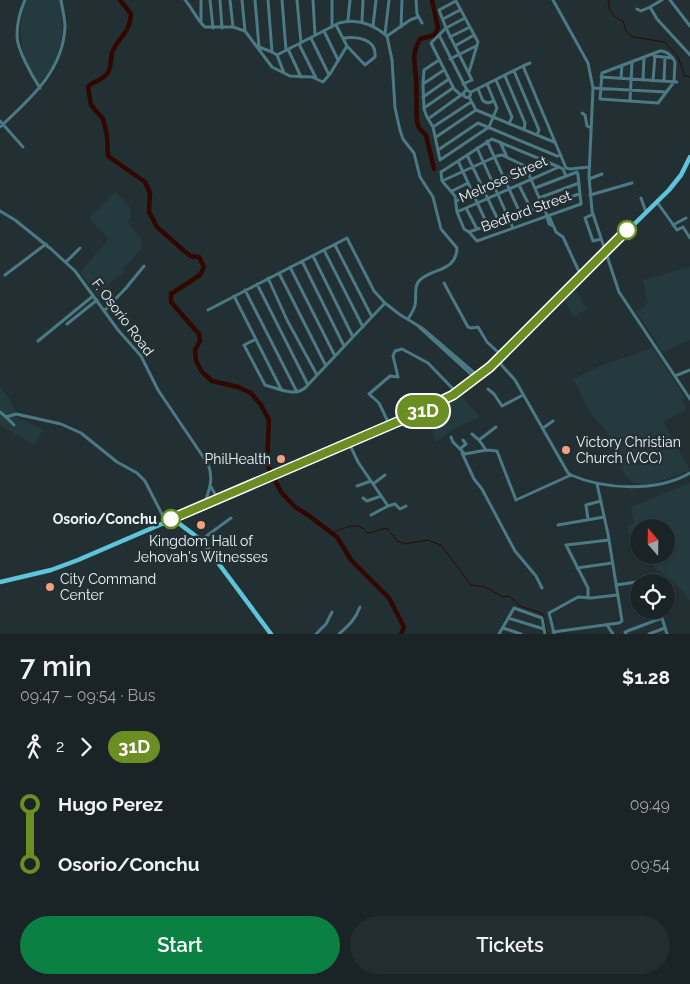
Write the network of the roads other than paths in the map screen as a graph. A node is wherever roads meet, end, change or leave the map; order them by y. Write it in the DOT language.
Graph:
graph roads {
  1 [pos="25,0"];
  2 [pos="61,0"];
  3 [pos="185,0"];
  4 [pos="190,0"];
  5 [pos="201,0"];
  6 [pos="210,0"];
  7 [pos="220,0"];
  8 [pos="230,0"];
  9 [pos="242,0"];
  10 [pos="255,0"];
  11 [pos="268,0"];
  12 [pos="282,0"];
  13 [pos="297,0"];
  14 [pos="312,0"];
  15 [pos="332,0"];
  16 [pos="350,0"];
  17 [pos="364,0"];
  18 [pos="376,0"];
  19 [pos="389,0"];
  20 [pos="402,0"];
  21 [pos="416,0"];
  22 [pos="554,0"];
  23 [pos="662,0"];
  24 [pos="670,0"];
  25 [pos="456,1"];
  26 [pos="657,1"];
  27 [pos="191,7"];
  28 [pos="650,7"];
  29 [pos="637,9"];
  30 [pos="460,10"];
  31 [pos="418,17"];
  32 [pos="465,18"];
  33 [pos="443,19"];
  34 [pos="348,20"];
  35 [pos="362,22"];
  36 [pos="201,23"];
  37 [pos="422,23"];
  38 [pos="336,25"];
  39 [pos="373,26"];
  40 [pos="690,26"];
  41 [pos="233,27"];
  42 [pos="332,27"];
  43 [pos="401,27"];
  44 [pos="470,27"];
  45 [pos="213,28"];
  46 [pos="222,28"];
  47 [pos="446,28"];
  48 [pos="245,31"];
  49 [pos="324,31"];
  50 [pos="439,35"];
  51 [pos="474,35"];
  52 [pos="315,36"];
  53 [pos="386,36"];
  54 [pos="450,37"];
  55 [pos="310,38"];
  56 [pos="344,38"];
  57 [pos="300,43"];
  58 [pos="347,46"];
  59 [pos="455,46"];
  60 [pos="477,46"];
  61 [pos="258,48"];
  62 [pos="287,50"];
  63 [pos="272,52"];
  64 [pos="459,54"];
  65 [pos="276,55"];
  66 [pos="690,55"];
  67 [pos="646,56"];
  68 [pos="655,56"];
  69 [pos="665,57"];
  70 [pos="672,58"];
  71 [pos="450,59"];
  72 [pos="338,60"];
  73 [pos="439,60"];
  74 [pos="632,61"];
  75 [pos="530,63"];
  76 [pos="622,65"];
  77 [pos="523,66"];
  78 [pos="444,70"];
  79 [pos="514,71"];
  80 [pos="469,73"];
  81 [pos="285,74"];
  82 [pos="329,75"];
  83 [pos="504,76"];
  84 [pos="302,77"];
  85 [pos="601,77"];
  86 [pos="316,78"];
  87 [pos="622,78"];
  88 [pos="632,79"];
  89 [pos="449,80"];
  90 [pos="496,80"];
  91 [pos="642,80"];
  92 [pos="652,81"];
  93 [pos="664,81"];
  94 [pos="676,82"];
  95 [pos="463,84"];
  96 [pos="487,84"];
  97 [pos="423,85"];
  98 [pos="40,88"];
  99 [pos="453,88"];
  100 [pos="593,88"];
  101 [pos="601,88"];
  102 [pos="478,89"];
  103 [pos="631,90"];
  104 [pos="471,92"];
  105 [pos="666,92"];
  106 [pos="464,93"];
  107 [pos="423,97"];
  108 [pos="469,97"];
  109 [pos="494,101"];
  110 [pos="630,101"];
  111 [pos="471,102"];
  112 [pos="424,109"];
  113 [pos="476,110"];
  114 [pos="582,113"];
  115 [pos="428,118"];
  116 [pos="493,118"];
  117 [pos="1,124"];
  118 [pos="509,124"];
  119 [pos="433,127"];
  120 [pos="489,127"];
  121 [pos="591,128"];
  122 [pos="524,130"];
  123 [pos="537,135"];
  124 [pos="436,137"];
  125 [pos="487,141"];
  126 [pos="500,142"];
  127 [pos="555,142"];
  128 [pos="23,147"];
  129 [pos="477,148"];
  130 [pos="438,150"];
  131 [pos="561,154"];
  132 [pos="467,155"];
  133 [pos="494,157"];
  134 [pos="507,157"];
  135 [pos="690,157"];
  136 [pos="458,161"];
  137 [pos="484,162"];
  138 [pos="546,162"];
  139 [pos="473,167"];
  140 [pos="559,167"];
  141 [pos="589,168"];
  142 [pos="526,169"];
  143 [pos="576,170"];
  144 [pos="463,171"];
  145 [pos="602,174"];
  146 [pos="566,176"];
  147 [pos="504,178"];
  148 [pos="589,179"];
  149 [pos="531,180"];
  150 [pos="442,181"];
  151 [pos="468,183"];
  152 [pos="579,183"];
  153 [pos="632,183"];
  154 [pos="519,185"];
  155 [pos="535,188"];
  156 [pos="509,189"];
  157 [pos="452,191"];
  158 [pos="473,193"];
  159 [pos="580,193"];
  160 [pos="498,194"];
  161 [pos="590,195"];
  162 [pos="488,198"];
  163 [pos="539,198"];
  164 [pos="641,198"];
  165 [pos="456,201"];
  166 [pos="656,202"];
  167 [pos="477,203"];
  168 [pos="544,207"];
  169 [pos="466,208"];
  170 [pos="0,211"];
  171 [pos="532,211"];
  172 [pos="456,212"];
  173 [pos="646,212"];
  174 [pos="593,214"];
  175 [pos="521,215"];
  176 [pos="547,215"];
  177 [pos="510,218"];
  178 [pos="686,218"];
  179 [pos="499,222"];
  180 [pos="673,225"];
  181 [pos="488,226"];
  182 [pos="513,228"];
  183 [pos="477,229"];
  184 [pos="469,232"];
  185 [pos="690,238"];
  186 [pos="601,239"];
  187 [pos="46,244"];
  188 [pos="335,245"];
  189 [pos="80,248"];
  190 [pos="324,250"];
  191 [pos="605,252"];
  192 [pos="313,256"];
  193 [pos="302,261"];
  194 [pos="66,262"];
  195 [pos="144,266"];
  196 [pos="290,267"];
  197 [pos="279,273"];
  198 [pos="5,275"];
  199 [pos="581,276"];
  200 [pos="268,278"];
  201 [pos="444,283"];
  202 [pos="257,284"];
  203 [pos="246,290"];
  204 [pos="93,296"];
  205 [pos="234,296"];
  206 [pos="97,300"];
  207 [pos="385,303"];
  208 [pos="208,310"];
  209 [pos="104,311"];
  210 [pos="372,317"];
  211 [pos="408,319"];
  212 [pos="67,324"];
  213 [pos="363,327"];
  214 [pos="353,337"];
  215 [pos="256,339"];
  216 [pos="38,341"];
  217 [pos="344,346"];
  218 [pos="502,354"];
  219 [pos="335,356"];
  220 [pos="497,360"];
  221 [pos="326,366"];
  222 [pos="690,370"];
  223 [pos="317,375"];
  224 [pos="675,376"];
  225 [pos="477,378"];
  226 [pos="308,385"];
  227 [pos="281,389"];
  228 [pos="488,389"];
  229 [pos="298,393"];
  230 [pos="457,393"];
  231 [pos="523,395"];
  232 [pos="690,399"];
  233 [pos="0,412"];
  234 [pos="6,417"];
  235 [pos="553,422"];
  236 [pos="14,425"];
  237 [pos="390,426"];
  238 [pos="496,427"];
  239 [pos="543,428"];
  240 [pos="472,434"];
  241 [pos="451,436"];
  242 [pos="464,440"];
  243 [pos="479,440"];
  244 [pos="349,444"];
  245 [pos="486,450"];
  246 [pos="461,451"];
  247 [pos="690,473"];
  248 [pos="384,475"];
  249 [pos="571,475"];
  250 [pos="372,482"];
  251 [pos="597,484"];
  252 [pos="211,486"];
  253 [pos="357,486"];
  254 [pos="381,496"];
  255 [pos="218,498"];
  256 [pos="362,498"];
  257 [pos="601,501"];
  258 [pos="204,505"];
  259 [pos="388,506"];
  260 [pos="406,506"];
  261 [pos="371,516"];
  262 [pos="604,517"];
  263 [pos="175,518"];
  264 [pos="231,518"];
  265 [pos="588,519"];
  266 [pos="166,522"];
  267 [pos="558,524"];
  268 [pos="200,540"];
  269 [pos="609,540"];
  270 [pos="612,563"];
  271 [pos="577,568"];
  272 [pos="0,582"];
  273 [pos="630,583"];
  274 [pos="616,585"];
  275 [pos="542,588"];
  276 [pos="618,595"];
  277 [pos="588,598"];
  278 [pos="360,607"];
  279 [pos="332,612"];
  280 [pos="508,618"];
  281 [pos="608,624"];
  282 [pos="503,628"];
  283 [pos="665,628"];
  284 [pos="544,629"];
  285 [pos="554,633"];
  286 [pos="271,634"];
  287 [pos="316,634"];
  288 [pos="339,634"];
  289 [pos="499,634"];
  290 [pos="521,634"];
  291 [pos="545,634"];
  292 [pos="613,634"];
  293 [pos="626,634"];
  294 [pos="649,634"];
  295 [pos="667,634"];
  1 -- 98 [label="street"];
  2 -- 98 [label="street"];
  3 -- 27 [label="street"];
  4 -- 27 [label="street"];
  5 -- 36 [label="street"];
  6 -- 45 [label="street"];
  7 -- 46 [label="street"];
  8 -- 41 [label="street"];
  9 -- 48 [label="street"];
  10 -- 61 [label="street"];
  11 -- 63 [label="street"];
  12 -- 62 [label="street"];
  13 -- 57 [label="street"];
  14 -- 52 [label="street"];
  15 -- 42 [label="street"];
  16 -- 34 [label="street"];
  17 -- 35 [label="street"];
  18 -- 39 [label="street"];
  19 -- 53 [label="street"];
  20 -- 43 [label="street"];
  21 -- 31 [label="street"];
  22 -- 100 [label="street"];
  23 -- 26 [label="street"];
  24 -- 40 [label="street"];
  25 -- 30 [label="street"];
  25 -- 33 [label="street"];
  26 -- 28 [label="street"];
  27 -- 36 [label="street"];
  28 -- 29 [label="street"];
  28 -- 66 [label="street"];
  30 -- 32 [label="street"];
  30 -- 33 [label="street"];
  31 -- 37 [label="street"];
  31 -- 43 [label="street"];
  32 -- 44 [label="street"];
  32 -- 47 [label="street"];
  33 -- 47 [label="street"];
  34 -- 35 [label="street"];
  34 -- 38 [label="street"];
  35 -- 39 [label="street"];
  36 -- 45 [label="street"];
  38 -- 42 [label="street"];
  38 -- 56 [label="street"];
  39 -- 53 [label="street"];
  41 -- 46 [label="street"];
  41 -- 48 [label="street"];
  42 -- 49 [label="street"];
  43 -- 53 [label="street"];
  44 -- 51 [label="street"];
  44 -- 54 [label="street"];
  45 -- 46 [label="street"];
  47 -- 50 [label="street"];
  47 -- 54 [label="street"];
  48 -- 61 [label="street"];
  49 -- 52 [label="street"];
  49 -- 72 [label="street"];
  50 -- 71 [label="street"];
  50 -- 73 [label="street"];
  51 -- 59 [label="street"];
  51 -- 60 [label="street"];
  52 -- 55 [label="street"];
  53 -- 211 [label="street"];
  54 -- 59 [label="street"];
  55 -- 57 [label="street"];
  55 -- 82 [label="street"];
  56 -- 58 [label="street"];
  56 -- 58 [label="street"];
  57 -- 62 [label="street"];
  57 -- 86 [label="street"];
  58 -- 72 [label="street"];
  59 -- 64 [label="street"];
  60 -- 64 [label="street"];
  60 -- 80 [label="street"];
  61 -- 63 [label="street"];
  61 -- 81 [label="street"];
  62 -- 65 [label="street"];
  62 -- 84 [label="street"];
  63 -- 65 [label="street"];
  64 -- 71 [label="street"];
  64 -- 80 [label="street"];
  65 -- 81 [label="street"];
  67 -- 68 [label="street"];
  67 -- 70 [label="street"];
  67 -- 74 [label="street"];
  67 -- 91 [label="street"];
  68 -- 69 [label="street"];
  68 -- 92 [label="street"];
  69 -- 70 [label="street"];
  69 -- 93 [label="street"];
  70 -- 94 [label="street"];
  71 -- 95 [label="street"];
  72 -- 82 [label="street"];
  73 -- 78 [label="street"];
  73 -- 97 [label="street"];
  74 -- 76 [label="street"];
  74 -- 88 [label="street"];
  75 -- 77 [label="street"];
  76 -- 85 [label="street"];
  76 -- 87 [label="street"];
  77 -- 79 [label="street"];
  77 -- 127 [label="street"];
  78 -- 89 [label="street"];
  78 -- 97 [label="street"];
  79 -- 83 [label="street"];
  79 -- 123 [label="street"];
  80 -- 95 [label="street"];
  81 -- 84 [label="street"];
  82 -- 86 [label="street"];
  83 -- 90 [label="street"];
  83 -- 122 [label="street"];
  84 -- 86 [label="street"];
  85 -- 87 [label="street"];
  85 -- 101 [label="street"];
  87 -- 88 [label="street"];
  88 -- 91 [label="street"];
  88 -- 103 [label="street"];
  89 -- 99 [label="street"];
  89 -- 107 [label="street"];
  90 -- 96 [label="street"];
  90 -- 118 [label="street"];
  91 -- 92 [label="street"];
  92 -- 93 [label="street"];
  93 -- 94 [label="street"];
  94 -- 105 [label="street"];
  95 -- 106 [label="street"];
  96 -- 102 [label="street"];
  96 -- 109 [label="street"];
  97 -- 107 [label="street"];
  98 -- 117 [label="street"];
  99 -- 106 [label="street"];
  99 -- 112 [label="street"];
  100 -- 101 [label="street"];
  100 -- 121 [label="street"];
  101 -- 103 [label="street"];
  101 -- 110 [label="street"];
  102 -- 104 [label="street"];
  102 -- 109 [label="street"];
  103 -- 105 [label="street"];
  103 -- 110 [label="street"];
  104 -- 106 [label="street"];
  104 -- 108 [label="street"];
  105 -- 110 [label="street"];
  106 -- 108 [label="street"];
  106 -- 115 [label="street"];
  107 -- 112 [label="street"];
  108 -- 111 [label="street"];
  109 -- 116 [label="street"];
  111 -- 113 [label="street"];
  111 -- 119 [label="street"];
  112 -- 115 [label="street"];
  113 -- 116 [label="street"];
  113 -- 124 [label="street"];
  114 -- 121 [label="street"];
  115 -- 119 [label="street"];
  116 -- 118 [label="street"];
  116 -- 120 [label="street"];
  117 -- 128 [label="street"];
  118 -- 122 [label="street"];
  119 -- 124 [label="street"];
  120 -- 130 [label="street"];
  120 -- 130 [label="street"];
  120 -- 131 [label="street"];
  121 -- 141 [label="street"];
  122 -- 123 [label="street"];
  123 -- 127 [label="street"];
  124 -- 130 [label="street"];
  125 -- 126 [label="street"];
  125 -- 129 [label="street"];
  125 -- 133 [label="street"];
  126 -- 134 [label="street"];
  126 -- 138 [label="street"];
  127 -- 131 [label="street"];
  129 -- 132 [label="street"];
  129 -- 137 [label="street"];
  131 -- 143 [label="street"];
  132 -- 136 [label="street"];
  132 -- 139 [label="street"];
  133 -- 134 [label="street"];
  133 -- 137 [label="street"];
  133 -- 147 [label="street"];
  134 -- 142 [label="street"];
  135 -- 166 [label="main road"];
  136 -- 144 [label="street"];
  136 -- 150 [label="street"];
  137 -- 139 [label="street"];
  137 -- 160 [label="street"];
  138 -- 140 [label="street"];
  138 -- 142 [label="street"];
  139 -- 144 [label="street"];
  139 -- 162 [label="street"];
  140 -- 146 [label="street"];
  140 -- 149 [label="street, Melrose Street"];
  141 -- 143 [label="street"];
  141 -- 148 [label="street"];
  142 -- 147 [label="street"];
  142 -- 149 [label="street"];
  143 -- 146 [label="street"];
  143 -- 152 [label="street, Bedford Street"];
  144 -- 150 [label="street"];
  144 -- 151 [label="street"];
  145 -- 148 [label="street"];
  146 -- 155 [label="street"];
  147 -- 156 [label="street"];
  148 -- 161 [label="street"];
  149 -- 154 [label="street, Melrose Street"];
  149 -- 155 [label="street"];
  150 -- 157 [label="street"];
  151 -- 157 [label="street"];
  151 -- 158 [label="street"];
  152 -- 159 [label="street, Bedford Street"];
  152 -- 163 [label="street"];
  153 -- 161 [label="street"];
  154 -- 156 [label="street, Melrose Street"];
  154 -- 171 [label="street"];
  155 -- 163 [label="street"];
  156 -- 160 [label="street, Melrose Street"];
  156 -- 175 [label="street"];
  157 -- 165 [label="street"];
  158 -- 165 [label="street"];
  158 -- 167 [label="street"];
  159 -- 168 [label="street"];
  159 -- 176 [label="street, Bedford Street"];
  160 -- 162 [label="street, Melrose Street"];
  160 -- 177 [label="street"];
  161 -- 174 [label="street"];
  162 -- 167 [label="street, Melrose Street"];
  162 -- 179 [label="street"];
  163 -- 168 [label="street"];
  164 -- 173 [label="street"];
  165 -- 172 [label="street"];
  166 -- 173 [label="main road"];
  166 -- 180 [label="street"];
  167 -- 169 [label="street, Melrose Street"];
  167 -- 181 [label="street"];
  168 -- 171 [label="street"];
  168 -- 176 [label="street"];
  169 -- 172 [label="street, Melrose Street"];
  169 -- 183 [label="street"];
  170 -- 187 [label="street, F. Osorio Road"];
  171 -- 175 [label="street"];
  172 -- 184 [label="street"];
  173 -- 191 [label="main road"];
  174 -- 186 [label="street"];
  174 -- 186 [label="street"];
  175 -- 177 [label="street"];
  176 -- 182 [label="street, Bedford Street"];
  176 -- 199 [label="street"];
  177 -- 179 [label="street"];
  177 -- 182 [label="street"];
  178 -- 180 [label="street"];
  179 -- 181 [label="street"];
  180 -- 185 [label="street"];
  181 -- 183 [label="street"];
  182 -- 184 [label="street, Bedford Street"];
  183 -- 184 [label="street"];
  186 -- 191 [label="street"];
  187 -- 194 [label="street, F. Osorio Road"];
  187 -- 198 [label="street"];
  188 -- 190 [label="street"];
  188 -- 207 [label="street"];
  188 -- 210 [label="street"];
  189 -- 194 [label="street"];
  190 -- 192 [label="street"];
  190 -- 213 [label="street"];
  191 -- 199 [label="main road"];
  191 -- 224 [label="street"];
  192 -- 193 [label="street"];
  192 -- 214 [label="street"];
  193 -- 196 [label="street"];
  193 -- 217 [label="street"];
  194 -- 204 [label="street, F. Osorio Road"];
  195 -- 209 [label="street"];
  196 -- 197 [label="street"];
  196 -- 219 [label="street"];
  197 -- 200 [label="street"];
  197 -- 221 [label="street"];
  199 -- 218 [label="main road"];
  200 -- 202 [label="street"];
  200 -- 223 [label="street"];
  201 -- 218 [label="street"];
  202 -- 203 [label="street"];
  202 -- 226 [label="street"];
  203 -- 205 [label="street"];
  203 -- 229 [label="street"];
  204 -- 206 [label="street, F. Osorio Road"];
  204 -- 216 [label="street"];
  205 -- 208 [label="street"];
  205 -- 215 [label="street"];
  206 -- 209 [label="street, F. Osorio Road"];
  206 -- 212 [label="street"];
  207 -- 210 [label="street"];
  207 -- 211 [label="street"];
  209 -- 252 [label="street, F. Osorio Road"];
  210 -- 213 [label="street"];
  211 -- 225 [label="street"];
  213 -- 214 [label="street"];
  214 -- 217 [label="street"];
  215 -- 227 [label="street"];
  215 -- 227 [label="street"];
  217 -- 219 [label="street"];
  218 -- 220 [label="main road"];
  219 -- 221 [label="street"];
  220 -- 225 [label="main road"];
  220 -- 231 [label="street"];
  221 -- 223 [label="street"];
  222 -- 224 [label="street"];
  223 -- 226 [label="street"];
  224 -- 232 [label="street"];
  225 -- 230 [label="main road"];
  226 -- 229 [label="street"];
  227 -- 229 [label="street"];
  228 -- 231 [label="street"];
  230 -- 237 [label="main road"];
  230 -- 237 [label="street"];
  231 -- 239 [label="street"];
  233 -- 234 [label="street"];
  234 -- 236 [label="street"];
  234 -- 266 [label="street"];
  235 -- 239 [label="street"];
  237 -- 244 [label="main road"];
  238 -- 243 [label="street"];
  239 -- 249 [label="street"];
  240 -- 243 [label="street"];
  241 -- 246 [label="street"];
  242 -- 246 [label="street"];
  243 -- 245 [label="street"];
  244 -- 250 [label="street"];
  244 -- 255 [label="main road"];
  245 -- 246 [label="street"];
  245 -- 249 [label="street"];
  246 -- 275 [label="street"];
  247 -- 251 [label="street"];
  248 -- 250 [label="street"];
  249 -- 251 [label="street"];
  250 -- 253 [label="street"];
  250 -- 254 [label="street"];
  251 -- 257 [label="street"];
  252 -- 255 [label="street, F. Osorio Road"];
  252 -- 258 [label="street"];
  254 -- 256 [label="street"];
  254 -- 259 [label="street"];
  255 -- 258 [label="main road"];
  257 -- 262 [label="street"];
  257 -- 265 [label="street"];
  258 -- 263 [label="main road"];
  259 -- 260 [label="street"];
  259 -- 261 [label="street"];
  262 -- 265 [label="street"];
  262 -- 269 [label="street"];
  263 -- 266 [label="main road"];
  263 -- 268 [label="main road"];
  264 -- 268 [label="street"];
  265 -- 267 [label="street"];
  266 -- 272 [label="main road"];
  268 -- 286 [label="main road"];
  269 -- 270 [label="street"];
  269 -- 271 [label="street"];
  270 -- 271 [label="street"];
  270 -- 274 [label="street"];
  271 -- 277 [label="street"];
  273 -- 274 [label="street"];
  274 -- 276 [label="street"];
  276 -- 277 [label="street"];
  276 -- 281 [label="street"];
  277 -- 285 [label="street"];
  278 -- 288 [label="street"];
  279 -- 287 [label="street"];
  280 -- 282 [label="street"];
  280 -- 284 [label="street"];
  280 -- 284 [label="street"];
  281 -- 285 [label="street"];
  281 -- 292 [label="street"];
  282 -- 289 [label="street"];
  282 -- 290 [label="street"];
  283 -- 293 [label="street"];
  283 -- 294 [label="street"];
  283 -- 295 [label="street"];
  284 -- 291 [label="street"];
}
